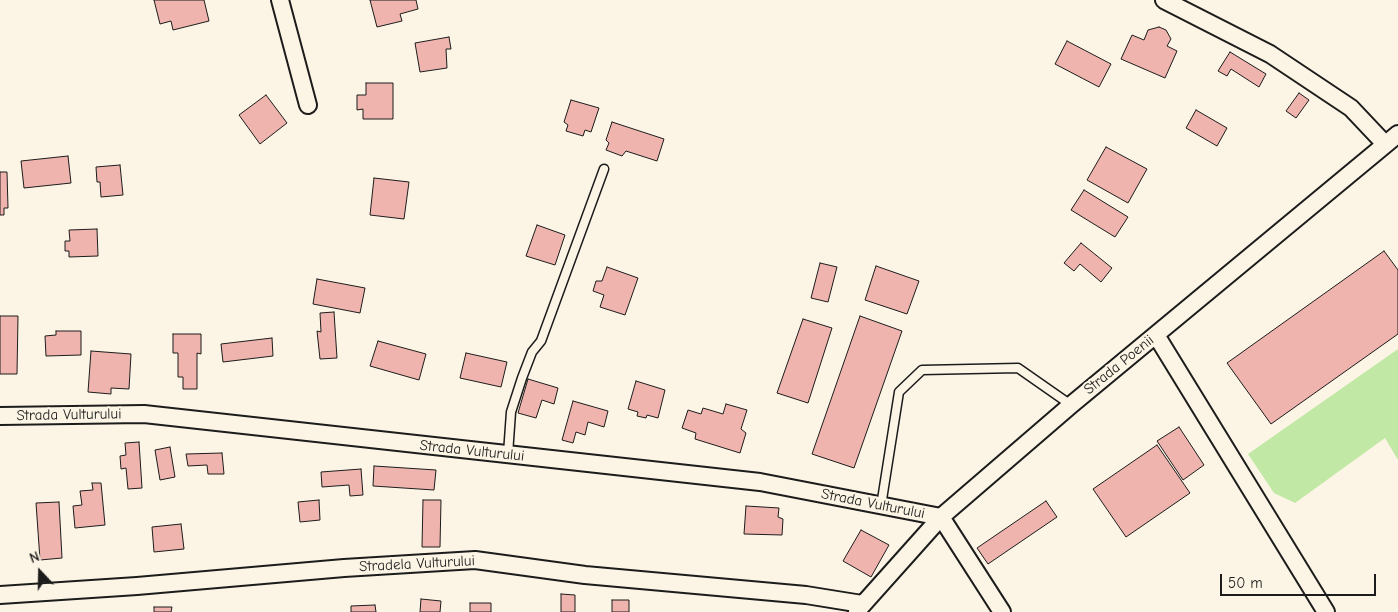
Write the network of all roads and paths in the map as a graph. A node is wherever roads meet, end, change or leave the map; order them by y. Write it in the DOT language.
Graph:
graph roads {
  1 [pos="280,0"];
  2 [pos="1164,0"];
  3 [pos="308,105"];
  4 [pos="1398,134"];
  5 [pos="1385,144"];
  6 [pos="604,169"];
  7 [pos="1156,335"];
  8 [pos="1071,405"];
  9 [pos="0,416"];
  10 [pos="508,454"];
  11 [pos="881,506"];
  12 [pos="941,517"];
  13 [pos="0,594"];
  14 [pos="859,608"];
  15 [pos="1002,612"];
  16 [pos="1326,612"];
  1 -- 3 [label="street"];
  2 -- 5 [label="street"];
  4 -- 5 [label="street, Strada Poenii"];
  5 -- 7 [label="street, Strada Poenii"];
  6 -- 10 [label="lane"];
  7 -- 8 [label="street, Strada Poenii"];
  7 -- 16 [label="street"];
  8 -- 11 [label="lane"];
  8 -- 12 [label="street, Strada Poenii"];
  9 -- 10 [label="street, Strada Vulturului"];
  10 -- 11 [label="street, Strada Vulturului"];
  11 -- 12 [label="street, Strada Vulturului"];
  12 -- 14 [label="street, Strada Poenii"];
  12 -- 15 [label="street"];
  13 -- 14 [label="street, Stradela Vulturului"];
}
